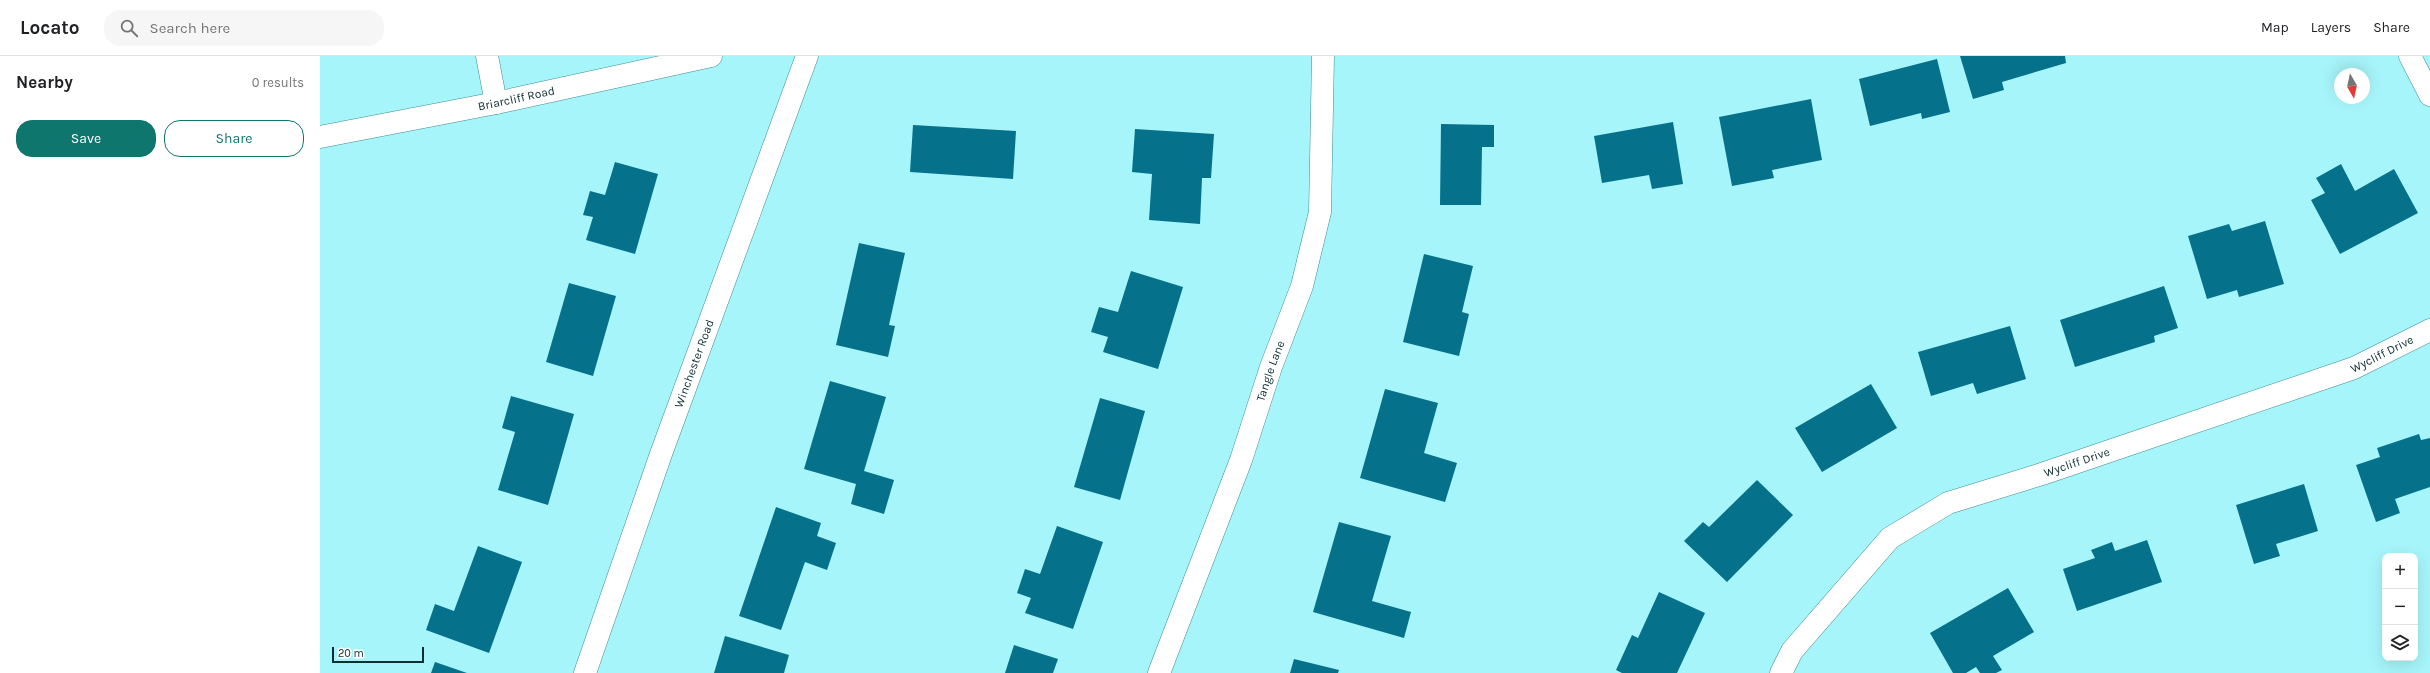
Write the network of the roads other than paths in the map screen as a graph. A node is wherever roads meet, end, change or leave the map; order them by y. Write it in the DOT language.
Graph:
graph roads {
  1 [pos="487,56"];
  2 [pos="711,56"];
  3 [pos="807,56"];
  4 [pos="1323,56"];
  5 [pos="2410,56"];
  6 [pos="2430,95"];
  7 [pos="496,103"];
  8 [pos="320,137"];
  9 [pos="2430,330"];
  10 [pos="585,673"];
  11 [pos="1158,673"];
  12 [pos="1781,673"];
  1 -- 7 [label="street"];
  2 -- 7 [label="street, Briarcliff Road"];
  3 -- 10 [label="street, Winchester Road"];
  4 -- 11 [label="street, Tangle Lane"];
  5 -- 6 [label="street"];
  7 -- 8 [label="street, Briarcliff Road"];
  9 -- 12 [label="street, Wycliff Drive"];
}
